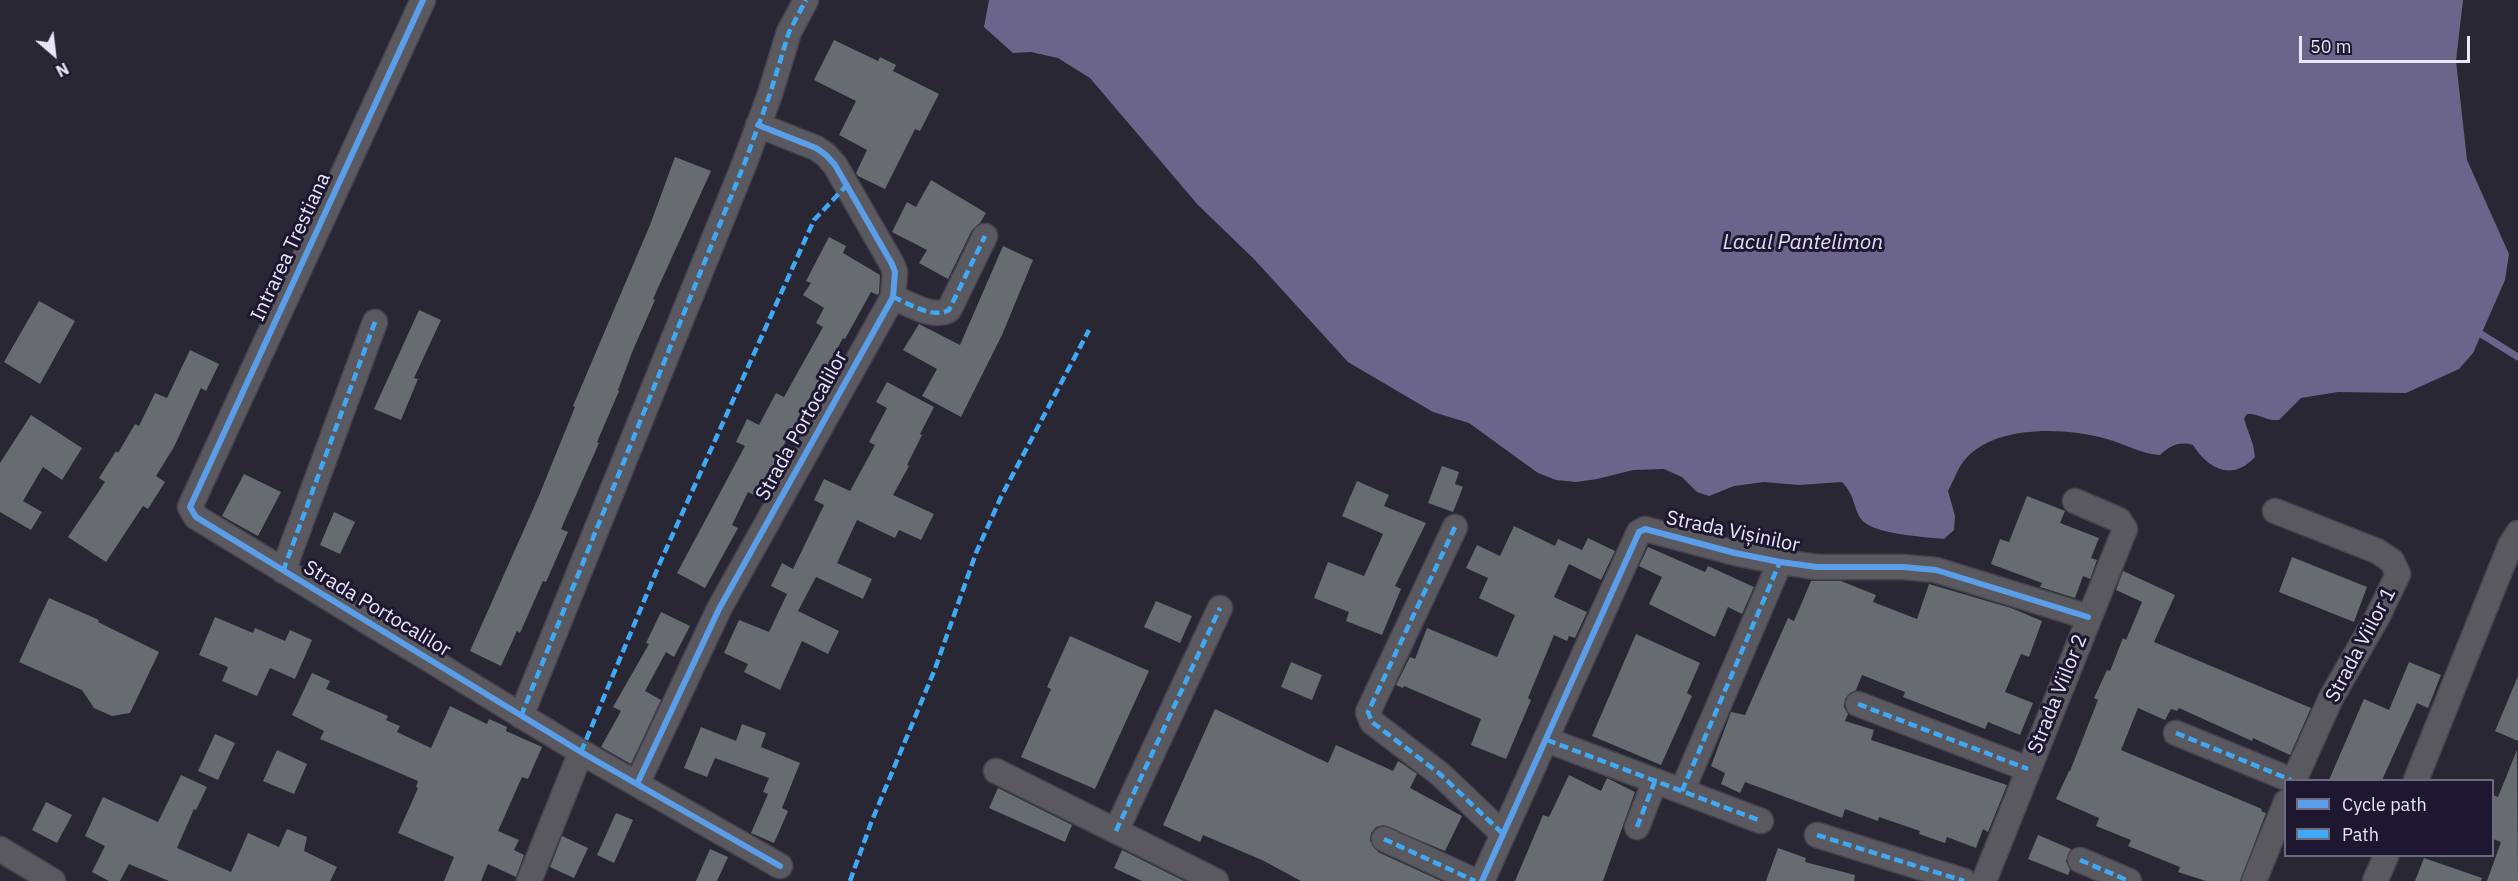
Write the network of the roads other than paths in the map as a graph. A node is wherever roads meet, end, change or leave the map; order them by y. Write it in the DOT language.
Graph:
graph roads {
  1 [pos="423,0"];
  2 [pos="806,0"];
  3 [pos="758,125"];
  4 [pos="985,236"];
  5 [pos="893,297"];
  6 [pos="375,322"];
  7 [pos="2075,501"];
  8 [pos="190,507"];
  9 [pos="2275,511"];
  10 [pos="1455,526"];
  11 [pos="2518,533"];
  12 [pos="1780,562"];
  13 [pos="283,571"];
  14 [pos="1220,608"];
  15 [pos="2088,617"];
  16 [pos="1858,704"];
  17 [pos="521,716"];
  18 [pos="2176,733"];
  19 [pos="1547,740"];
  20 [pos="581,752"];
  21 [pos="2028,769"];
  22 [pos="996,771"];
  23 [pos="2291,779"];
  24 [pos="2293,779"];
  25 [pos="2416,779"];
  26 [pos="1655,781"];
  27 [pos="637,784"];
  28 [pos="1682,791"];
  29 [pos="2284,807"];
  30 [pos="1761,821"];
  31 [pos="1637,827"];
  32 [pos="1116,831"];
  33 [pos="1503,834"];
  34 [pos="1817,834"];
  35 [pos="1384,839"];
  36 [pos="0,850"];
  37 [pos="2385,857"];
  38 [pos="2080,860"];
  39 [pos="780,866"];
  40 [pos="53,881"];
  41 [pos="529,881"];
  42 [pos="1216,881"];
  43 [pos="1474,881"];
  44 [pos="1482,881"];
  45 [pos="1964,881"];
  46 [pos="1984,881"];
  47 [pos="2129,881"];
  48 [pos="2254,881"];
  49 [pos="2375,881"];
  1 -- 8 [label="street, Intrarea Trestiana"];
  2 -- 3 [label="street"];
  3 -- 5 [label="street, Strada Portocalilor"];
  3 -- 17 [label="street"];
  4 -- 5 [label="street"];
  5 -- 27 [label="street, Strada Portocalilor"];
  6 -- 13 [label="street"];
  7 -- 15 [label="street, Strada Viilor 2"];
  8 -- 13 [label="street, Strada Portocalilor"];
  9 -- 24 [label="street, Strada Viilor 1"];
  10 -- 33 [label="street"];
  11 -- 25 [label="street"];
  12 -- 15 [label="street, Strada Vișinilor"];
  12 -- 19 [label="street, Strada Vișinilor"];
  12 -- 28 [label="street"];
  13 -- 17 [label="street, Strada Portocalilor"];
  14 -- 32 [label="street"];
  15 -- 21 [label="street, Strada Viilor 2"];
  16 -- 21 [label="street"];
  17 -- 20 [label="street, Strada Portocalilor"];
  18 -- 23 [label="street"];
  19 -- 26 [label="street"];
  19 -- 33 [label="street, Strada Vișinilor"];
  20 -- 27 [label="street, Strada Portocalilor"];
  20 -- 41 [label="street"];
  21 -- 46 [label="street, Strada Viilor 2"];
  22 -- 32 [label="street"];
  26 -- 28 [label="street"];
  26 -- 31 [label="street"];
  27 -- 39 [label="street, Strada Portocalilor"];
  28 -- 30 [label="street"];
  29 -- 48 [label="street"];
  32 -- 42 [label="street"];
  33 -- 44 [label="street, Strada Vișinilor"];
  34 -- 45 [label="street"];
  35 -- 43 [label="street"];
  36 -- 40 [label="street"];
  37 -- 49 [label="street"];
  38 -- 47 [label="street"];
}
